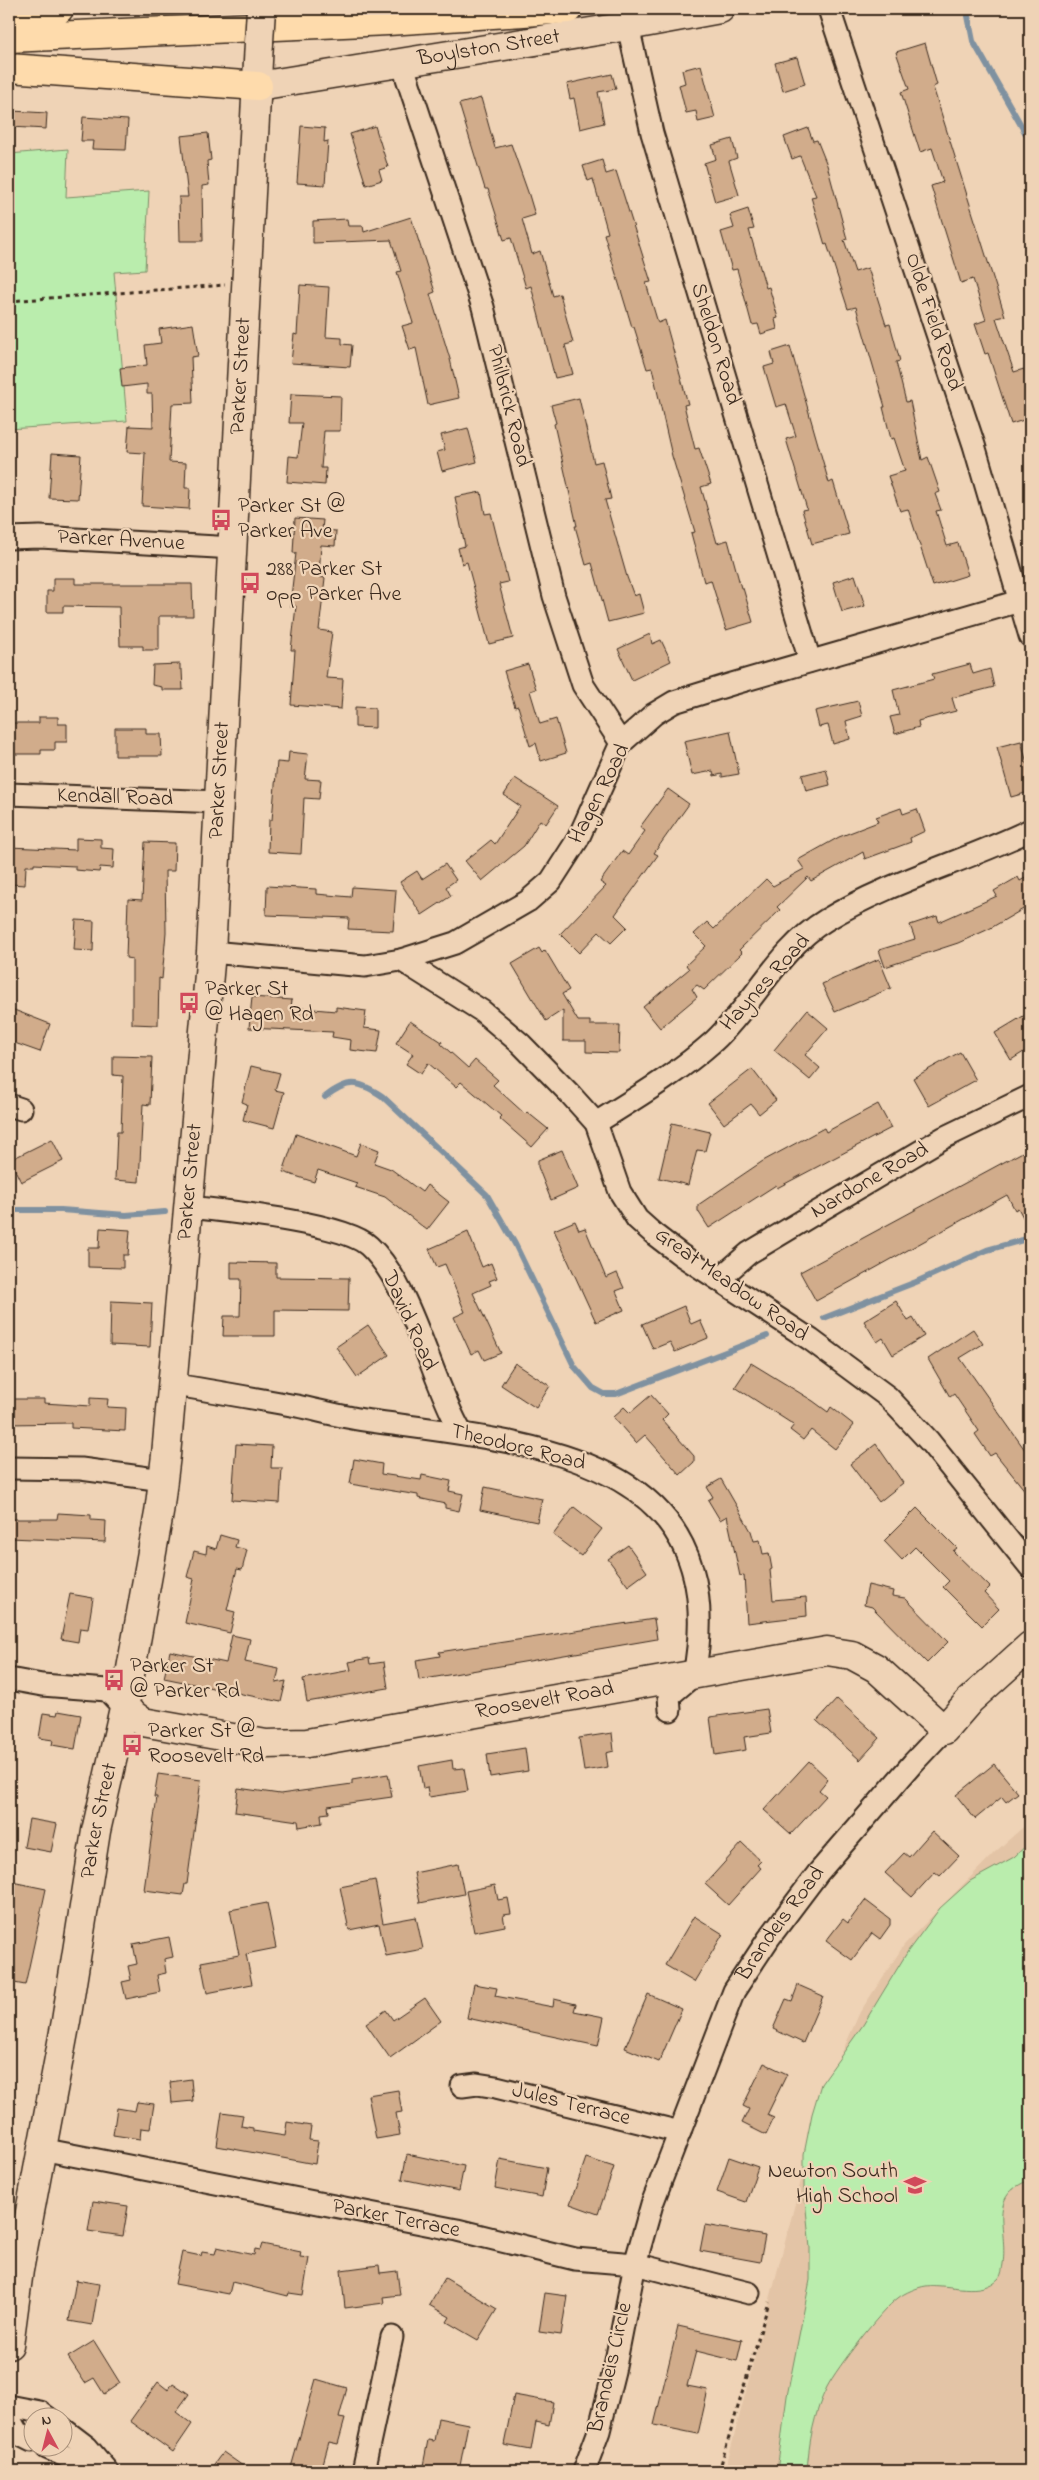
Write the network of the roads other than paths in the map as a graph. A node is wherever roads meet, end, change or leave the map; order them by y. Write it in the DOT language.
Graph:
graph roads {
  1 [pos="59,9"];
  2 [pos="261,9"];
  3 [pos="568,9"];
  4 [pos="720,9"];
  5 [pos="828,9"];
  6 [pos="9,11"];
  7 [pos="628,26"];
  8 [pos="9,38"];
  9 [pos="402,63"];
  10 [pos="9,68"];
  11 [pos="258,86"];
  12 [pos="9,538"];
  13 [pos="234,548"];
  14 [pos="1025,599"];
  15 [pos="1030,636"];
  16 [pos="810,661"];
  17 [pos="621,743"];
  18 [pos="9,794"];
  19 [pos="220,802"];
  20 [pos="1030,830"];
  21 [pos="211,952"];
  22 [pos="401,960"];
  23 [pos="1030,1096"];
  24 [pos="596,1123"];
  25 [pos="189,1207"];
  26 [pos="720,1279"];
  27 [pos="174,1385"];
  28 [pos="461,1432"];
  29 [pos="9,1468"];
  30 [pos="163,1480"];
  31 [pos="1030,1568"];
  32 [pos="1030,1646"];
  33 [pos="694,1675"];
  34 [pos="9,1679"];
  35 [pos="124,1708"];
  36 [pos="670,1710"];
  37 [pos="944,1730"];
  38 [pos="462,2086"];
  39 [pos="680,2132"];
  40 [pos="41,2149"];
  41 [pos="635,2264"];
  42 [pos="14,2269"];
  43 [pos="749,2293"];
  44 [pos="392,2337"];
  45 [pos="9,2345"];
  46 [pos="9,2406"];
  47 [pos="22,2409"];
  48 [pos="9,2418"];
  49 [pos="22,2436"];
  50 [pos="72,2436"];
  51 [pos="69,2458"];
  52 [pos="98,2471"];
  53 [pos="107,2471"];
  54 [pos="363,2471"];
  55 [pos="584,2471"];
  1 -- 6 [label="highway"];
  2 -- 11 [label="main road, Parker Street, bridge"];
  3 -- 8 [label="highway, Boylston Street"];
  4 -- 7 [label="main road, Boylston Street"];
  5 -- 14 [label="street, Olde Field Road"];
  7 -- 9 [label="main road, Boylston Street"];
  7 -- 16 [label="street, Sheldon Road"];
  9 -- 11 [label="main road, Boylston Street"];
  9 -- 17 [label="street, Philbrick Road"];
  10 -- 11 [label="highway"];
  11 -- 13 [label="main road, Parker Street"];
  12 -- 13 [label="street, Parker Avenue"];
  13 -- 19 [label="main road, Parker Street"];
  14 -- 15 [label="street, Olde Field Road"];
  14 -- 16 [label="street, Hagen Road"];
  16 -- 17 [label="street, Hagen Road"];
  17 -- 22 [label="street, Hagen Road"];
  18 -- 19 [label="street, Kendall Road"];
  19 -- 21 [label="main road, Parker Street"];
  20 -- 24 [label="street, Haynes Road"];
  21 -- 22 [label="street, Hagen Road"];
  21 -- 25 [label="main road, Parker Street"];
  22 -- 24 [label="street, Great Meadow Road"];
  23 -- 26 [label="street, Nardone Road"];
  24 -- 26 [label="street, Great Meadow Road"];
  25 -- 27 [label="main road, Parker Street"];
  25 -- 28 [label="street, David Road"];
  26 -- 31 [label="street, Great Meadow Road"];
  27 -- 28 [label="street, Theodore Road"];
  27 -- 30 [label="main road, Parker Street"];
  28 -- 33 [label="street, Theodore Road"];
  29 -- 30 [label="street"];
  30 -- 35 [label="main road, Parker Street"];
  32 -- 37 [label="main road, Brandeis Road"];
  33 -- 35 [label="main road, Roosevelt Road"];
  33 -- 36 [label="street"];
  33 -- 37 [label="main road, Roosevelt Road"];
  34 -- 35 [label="street"];
  35 -- 40 [label="main road, Parker Street"];
  37 -- 39 [label="street, Brandeis Road"];
  38 -- 39 [label="street, Jules Terrace"];
  39 -- 41 [label="street, Brandeis Road"];
  40 -- 41 [label="street, Parker Terrace"];
  40 -- 42 [label="main road, Parker Street"];
  41 -- 43 [label="street, Parker Terrace"];
  41 -- 55 [label="street, Brandeis Circle"];
  42 -- 45 [label="main road, Parker Street"];
  44 -- 54 [label="street"];
  46 -- 47 [label="street"];
  48 -- 49 [label="street"];
  50 -- 53 [label="street"];
  51 -- 52 [label="street"];
}
